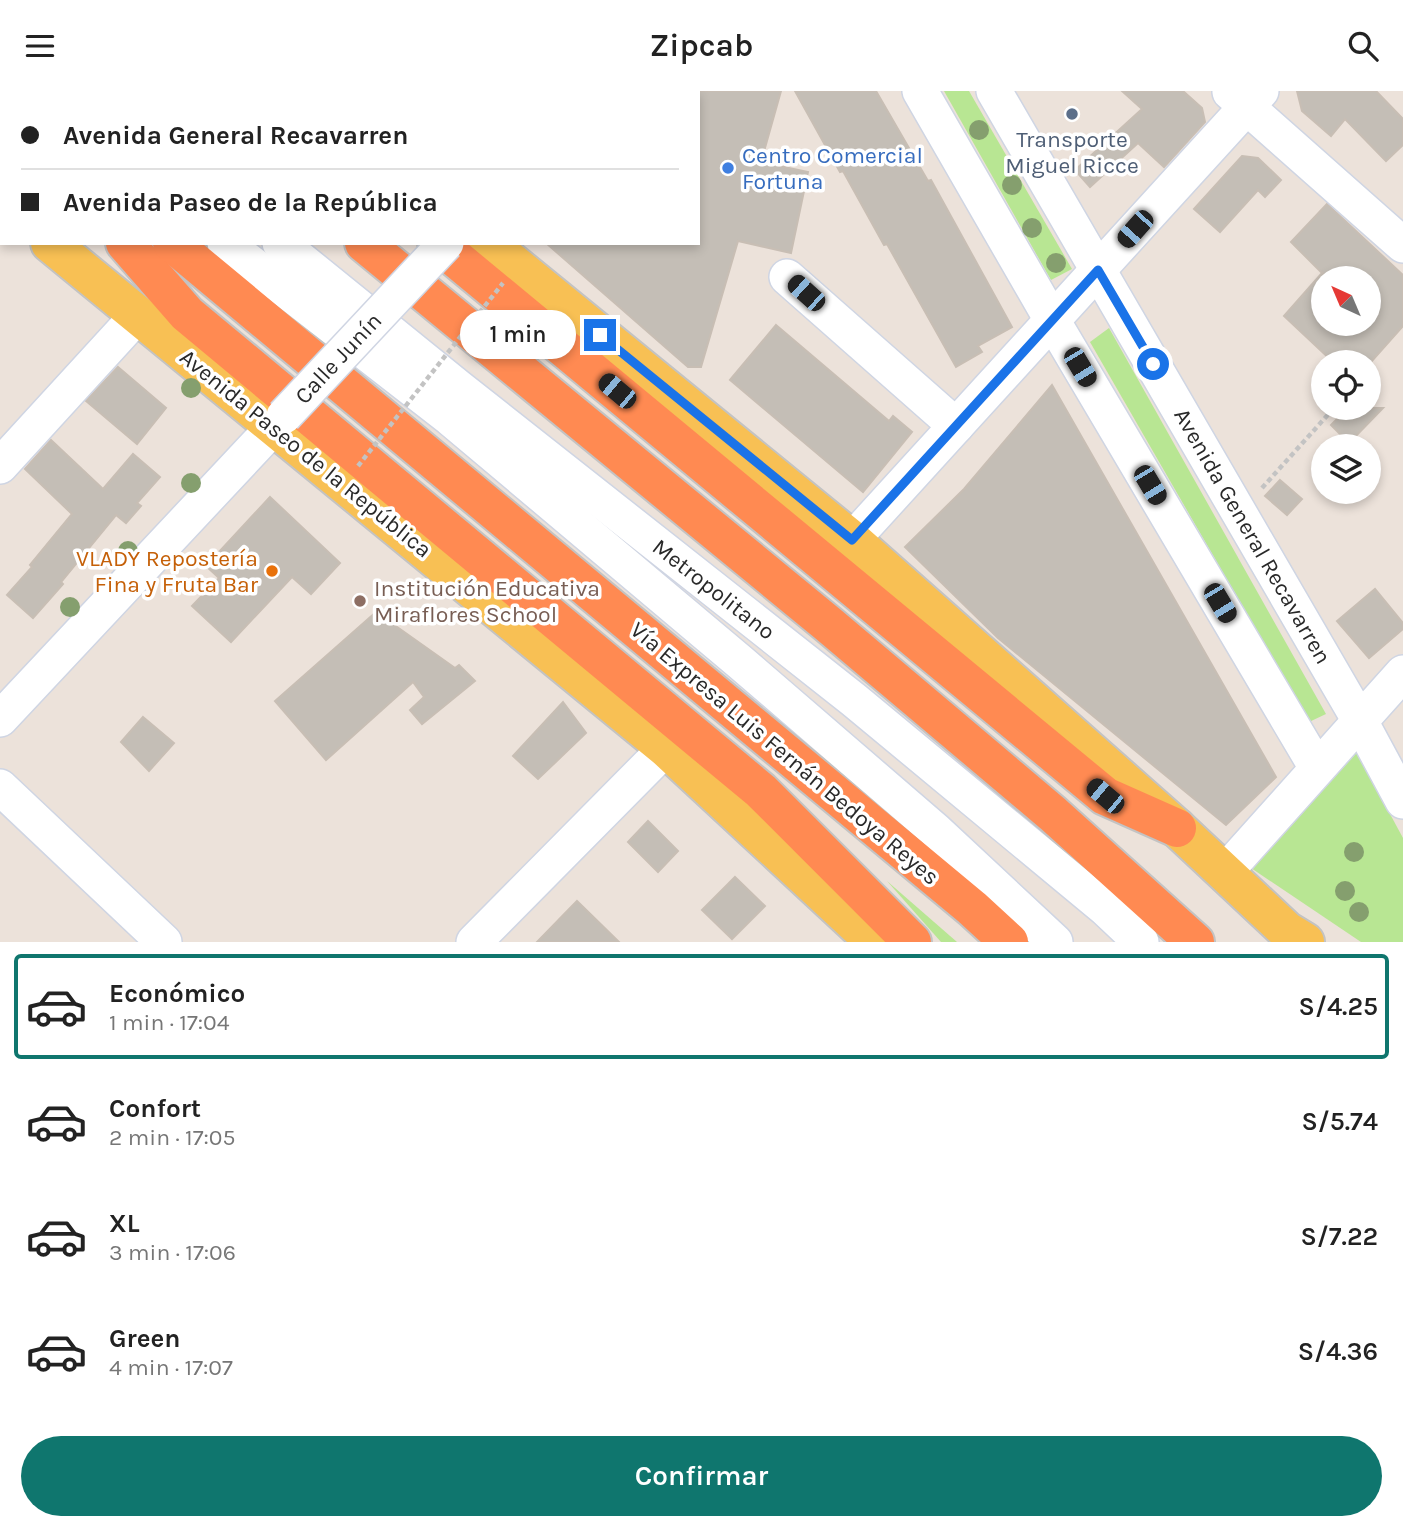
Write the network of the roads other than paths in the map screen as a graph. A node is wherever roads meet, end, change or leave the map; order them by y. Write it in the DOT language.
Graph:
graph roads {
  1 [pos="920,91"];
  2 [pos="994,91"];
  3 [pos="1246,96"];
  4 [pos="52,245"];
  5 [pos="127,245"];
  6 [pos="174,245"];
  7 [pos="228,245"];
  8 [pos="282,245"];
  9 [pos="366,245"];
  10 [pos="439,245"];
  11 [pos="444,245"];
  12 [pos="490,245"];
  13 [pos="1403,245"];
  14 [pos="1098,270"];
  15 [pos="788,277"];
  16 [pos="138,315"];
  17 [pos="1052,320"];
  18 [pos="279,421"];
  19 [pos="956,426"];
  20 [pos="0,466"];
  21 [pos="852,540"];
  22 [pos="1403,673"];
  23 [pos="0,719"];
  24 [pos="1360,721"];
  25 [pos="666,748"];
  26 [pos="1318,768"];
  27 [pos="0,787"];
  28 [pos="1403,801"];
  29 [pos="1177,828"];
  30 [pos="1225,872"];
  31 [pos="164,942"];
  32 [pos="474,942"];
  33 [pos="875,942"];
  34 [pos="912,942"];
  35 [pos="1009,942"];
  36 [pos="1055,942"];
  37 [pos="1141,942"];
  38 [pos="1195,942"];
  39 [pos="1305,942"];
  1 -- 17 [label="street"];
  2 -- 14 [label="street, Avenida General Recavarren"];
  3 -- 13 [label="street"];
  3 -- 14 [label="street"];
  4 -- 16 [label="main road, Avenida Paseo de la República"];
  5 -- 34 [label="highway"];
  6 -- 35 [label="highway, Vía Expresa Luis Fernán Bedoya Reyes"];
  7 -- 36 [label="street, Metropolitano"];
  8 -- 37 [label="street, Metropolitano"];
  9 -- 38 [label="highway"];
  10 -- 29 [label="highway"];
  11 -- 18 [label="street, Calle Junín, bridge"];
  12 -- 21 [label="main road"];
  14 -- 17 [label="street"];
  14 -- 24 [label="street, Avenida General Recavarren"];
  15 -- 19 [label="street"];
  16 -- 18 [label="main road, Avenida Paseo de la República"];
  16 -- 20 [label="street"];
  17 -- 19 [label="street"];
  17 -- 26 [label="street"];
  18 -- 23 [label="street, Calle Junín"];
  18 -- 25 [label="main road, Avenida Paseo de la República"];
  19 -- 21 [label="street"];
  21 -- 29 [label="main road"];
  22 -- 24 [label="street"];
  24 -- 26 [label="street"];
  24 -- 28 [label="street, Avenida General Recavarren"];
  25 -- 32 [label="street"];
  25 -- 33 [label="main road, Avenida Paseo de la República"];
  26 -- 30 [label="street"];
  27 -- 31 [label="street"];
  29 -- 30 [label="main road"];
  30 -- 39 [label="main road"];
}
